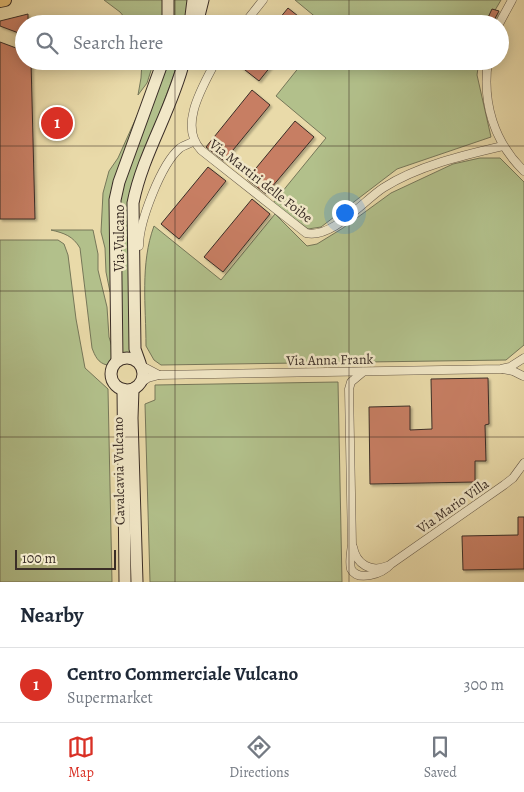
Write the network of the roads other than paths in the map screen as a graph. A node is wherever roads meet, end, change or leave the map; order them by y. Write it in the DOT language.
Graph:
graph roads {
  1 [pos="5,0"];
  2 [pos="168,0"];
  3 [pos="193,0"];
  4 [pos="203,0"];
  5 [pos="263,0"];
  6 [pos="512,0"];
  7 [pos="0,1"];
  8 [pos="168,15"];
  9 [pos="191,15"];
  10 [pos="199,15"];
  11 [pos="251,15"];
  12 [pos="503,15"];
  13 [pos="160,70"];
  14 [pos="181,70"];
  15 [pos="211,70"];
  16 [pos="488,70"];
  17 [pos="194,142"];
  18 [pos="503,146"];
  19 [pos="524,171"];
  20 [pos="134,290"];
  21 [pos="524,358"];
  22 [pos="117,361"];
  23 [pos="141,364"];
  24 [pos="501,369"];
  25 [pos="332,372"];
  26 [pos="363,372"];
  27 [pos="159,375"];
  28 [pos="523,377"];
  29 [pos="132,387"];
  30 [pos="349,389"];
  31 [pos="524,463"];
  32 [pos="352,544"];
  33 [pos="391,564"];
  34 [pos="124,578"];
  35 [pos="136,578"];
  1 -- 7 [label="main road"];
  2 -- 8 [label="main road"];
  3 -- 9 [label="main road"];
  4 -- 10 [label="main road"];
  5 -- 11 [label="street"];
  6 -- 12 [label="street"];
  13 -- 22 [label="main road, Via Vulcano"];
  14 -- 20 [label="main road, Via Vulcano"];
  15 -- 17 [label="street, Via Martiri delle Foibe"];
  16 -- 18 [label="street"];
  17 -- 18 [label="street, Via Martiri delle Foibe"];
  17 -- 20 [label="street, Via Martiri delle Foibe"];
  18 -- 19 [label="street"];
  20 -- 23 [label="main road, Via Vulcano"];
  21 -- 24 [label="street, Via Anna Frank"];
  21 -- 28 [label="street"];
  22 -- 23 [label="main road"];
  22 -- 29 [label="main road"];
  23 -- 27 [label="street, Via Anna Frank"];
  23 -- 29 [label="main road"];
  24 -- 26 [label="street, Via Anna Frank"];
  24 -- 28 [label="street, Via Anna Frank"];
  25 -- 26 [label="street, Via Anna Frank"];
  25 -- 27 [label="street, Via Anna Frank"];
  25 -- 30 [label="street"];
  26 -- 30 [label="street"];
  27 -- 29 [label="street, Via Anna Frank"];
  29 -- 34 [label="main road, Cavalcavia Vulcano"];
  29 -- 35 [label="main road, Cavalcavia Vulcano"];
  30 -- 32 [label="street, Via Mario Villa"];
  31 -- 33 [label="street, Via Mario Villa"];
  32 -- 33 [label="street, Via Mario Villa"];
  32 -- 33 [label="street, Via Mario Villa"];
}
